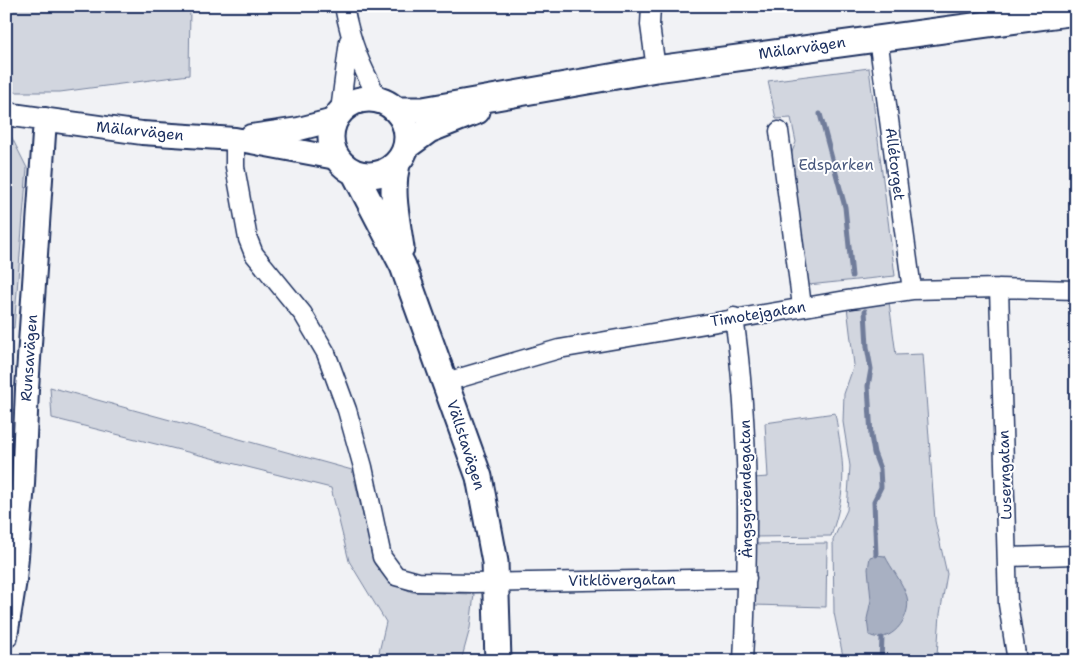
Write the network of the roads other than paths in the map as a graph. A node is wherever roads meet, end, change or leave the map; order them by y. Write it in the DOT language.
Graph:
graph roads {
  1 [pos="344,6"];
  2 [pos="651,6"];
  3 [pos="1076,12"];
  4 [pos="350,38"];
  5 [pos="878,38"];
  6 [pos="656,68"];
  7 [pos="528,91"];
  8 [pos="388,105"];
  9 [pos="6,114"];
  10 [pos="337,115"];
  11 [pos="45,119"];
  12 [pos="779,131"];
  13 [pos="235,139"];
  14 [pos="402,155"];
  15 [pos="345,166"];
  16 [pos="403,266"];
  17 [pos="999,288"];
  18 [pos="912,290"];
  19 [pos="1076,290"];
  20 [pos="802,306"];
  21 [pos="734,317"];
  22 [pos="446,382"];
  23 [pos="1076,555"];
  24 [pos="1007,557"];
  25 [pos="747,578"];
  26 [pos="497,582"];
  27 [pos="6,636"];
  28 [pos="498,661"];
  29 [pos="743,661"];
  30 [pos="1017,661"];
  1 -- 4 [label="street"];
  2 -- 6 [label="street"];
  3 -- 5 [label="main road, Mälarvägen"];
  4 -- 8 [label="street"];
  4 -- 10 [label="street"];
  5 -- 6 [label="main road, Mälarvägen"];
  5 -- 18 [label="street, Allétorget"];
  6 -- 7 [label="main road, Mälarvägen"];
  7 -- 8 [label="main road, Mälarvägen"];
  7 -- 14 [label="main road, Mälarvägen"];
  8 -- 10 [label="main road"];
  8 -- 14 [label="main road"];
  9 -- 11 [label="street"];
  10 -- 13 [label="street, Mälarvägen"];
  10 -- 15 [label="main road"];
  11 -- 13 [label="street, Mälarvägen"];
  11 -- 27 [label="street, Runsavägen"];
  12 -- 20 [label="street"];
  13 -- 15 [label="street, Mälarvägen"];
  13 -- 26 [label="street, Vitklövergatan"];
  14 -- 15 [label="main road"];
  14 -- 16 [label="main road, Vällstavägen"];
  15 -- 16 [label="main road, Vällstavägen"];
  16 -- 22 [label="main road, Vällstavägen"];
  17 -- 18 [label="street, Timotejgatan"];
  17 -- 19 [label="street, Timotejgatan"];
  17 -- 24 [label="street, Luserngatan"];
  18 -- 20 [label="street, Timotejgatan"];
  20 -- 21 [label="street, Timotejgatan"];
  21 -- 22 [label="street, Timotejgatan"];
  21 -- 25 [label="street, Ängsgröendegatan"];
  22 -- 26 [label="main road, Vällstavägen"];
  23 -- 24 [label="street"];
  24 -- 30 [label="street, Luserngatan"];
  25 -- 26 [label="street, Vitklövergatan"];
  25 -- 29 [label="street, Ängsgröendegatan"];
  26 -- 28 [label="main road, Vällstavägen"];
}
